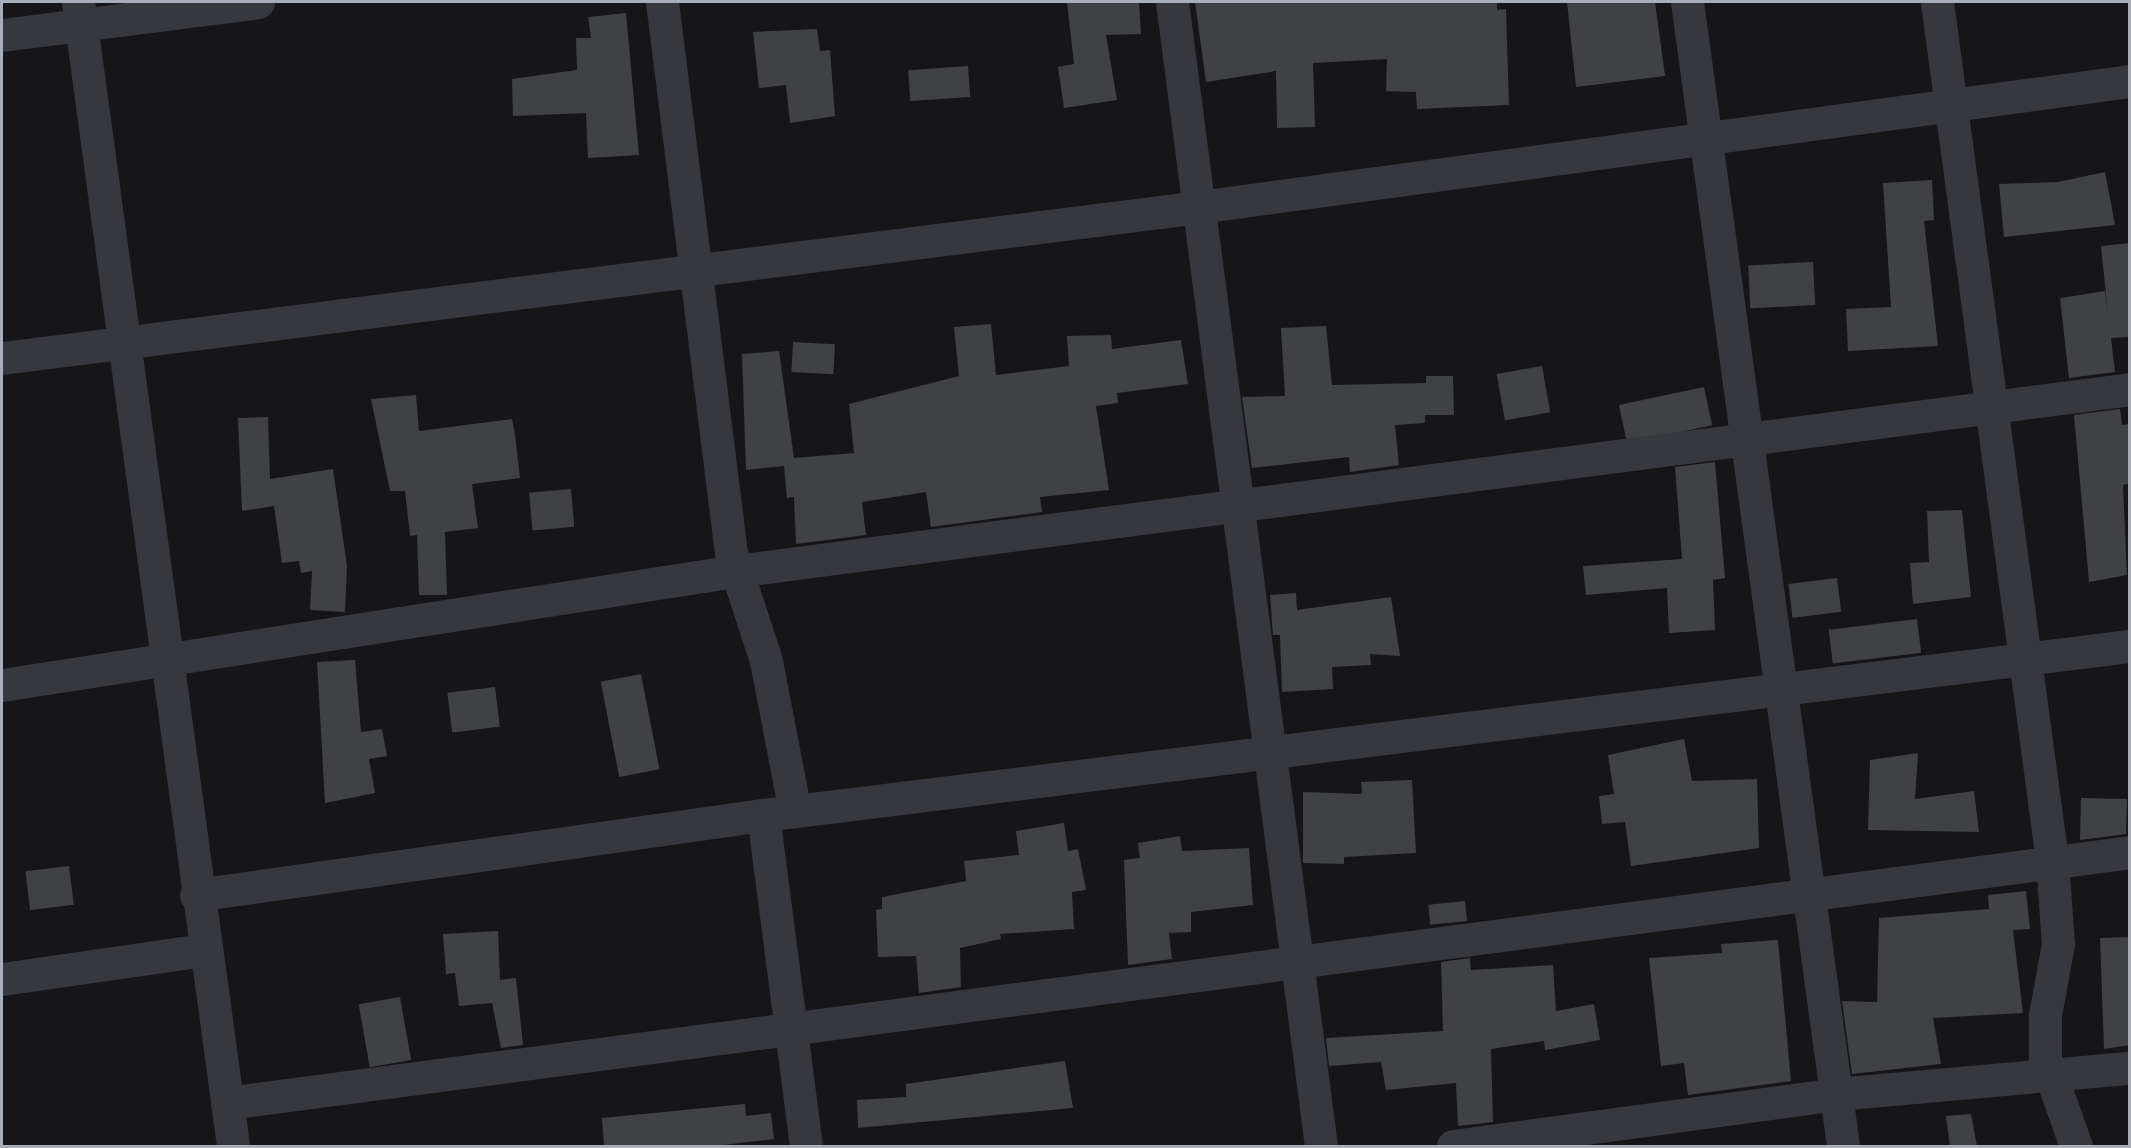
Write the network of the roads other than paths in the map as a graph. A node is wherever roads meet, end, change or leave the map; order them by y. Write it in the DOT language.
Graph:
graph roads {
  1 [pos="258,2"];
  2 [pos="662,2"];
  3 [pos="1172,2"];
  4 [pos="1687,2"];
  5 [pos="1936,2"];
  6 [pos="79,14"];
  7 [pos="2,36"];
  8 [pos="2130,81"];
  9 [pos="1950,103"];
  10 [pos="1707,137"];
  11 [pos="1200,207"];
  12 [pos="694,272"];
  13 [pos="120,341"];
  14 [pos="2,358"];
  15 [pos="2130,389"];
  16 [pos="1994,406"];
  17 [pos="1746,440"];
  18 [pos="1242,506"];
  19 [pos="735,571"];
  20 [pos="2130,646"];
  21 [pos="2028,660"];
  22 [pos="163,661"];
  23 [pos="2,685"];
  24 [pos="1782,691"];
  25 [pos="1273,752"];
  26 [pos="779,813"];
  27 [pos="2130,852"];
  28 [pos="2052,861"];
  29 [pos="1807,893"];
  30 [pos="196,895"];
  31 [pos="203,950"];
  32 [pos="1297,958"];
  33 [pos="2,979"];
  34 [pos="793,1024"];
  35 [pos="2130,1068"];
  36 [pos="2049,1077"];
  37 [pos="1836,1094"];
  38 [pos="227,1103"];
  39 [pos="234,1146"];
  40 [pos="806,1146"];
  41 [pos="1321,1146"];
  42 [pos="1453,1146"];
  43 [pos="1843,1146"];
  44 [pos="2076,1146"];
  1 -- 6 [label="street"];
  2 -- 12 [label="street"];
  3 -- 11 [label="street"];
  4 -- 10 [label="street"];
  5 -- 9 [label="street"];
  6 -- 7 [label="street"];
  6 -- 13 [label="street"];
  8 -- 9 [label="street"];
  9 -- 10 [label="street"];
  9 -- 16 [label="street"];
  10 -- 11 [label="street"];
  10 -- 17 [label="street"];
  11 -- 12 [label="street"];
  11 -- 18 [label="street"];
  12 -- 13 [label="street"];
  12 -- 19 [label="street"];
  13 -- 14 [label="street"];
  13 -- 22 [label="street"];
  15 -- 16 [label="street"];
  16 -- 17 [label="street"];
  16 -- 21 [label="street"];
  17 -- 18 [label="street"];
  17 -- 24 [label="street"];
  18 -- 19 [label="street"];
  18 -- 25 [label="street"];
  19 -- 22 [label="street"];
  19 -- 26 [label="street"];
  20 -- 21 [label="street"];
  21 -- 24 [label="street"];
  21 -- 28 [label="street"];
  22 -- 23 [label="street"];
  22 -- 30 [label="street"];
  24 -- 25 [label="street"];
  24 -- 29 [label="street"];
  25 -- 26 [label="street"];
  25 -- 32 [label="street"];
  26 -- 30 [label="street"];
  26 -- 34 [label="street"];
  27 -- 28 [label="street"];
  28 -- 29 [label="street"];
  28 -- 36 [label="street"];
  29 -- 32 [label="street"];
  29 -- 37 [label="street"];
  30 -- 31 [label="street"];
  31 -- 33 [label="street"];
  31 -- 38 [label="street"];
  32 -- 34 [label="street"];
  32 -- 41 [label="street"];
  34 -- 38 [label="street"];
  34 -- 40 [label="street"];
  35 -- 36 [label="street"];
  36 -- 37 [label="street"];
  36 -- 44 [label="street"];
  37 -- 42 [label="street"];
  37 -- 43 [label="street"];
  38 -- 39 [label="street"];
}
